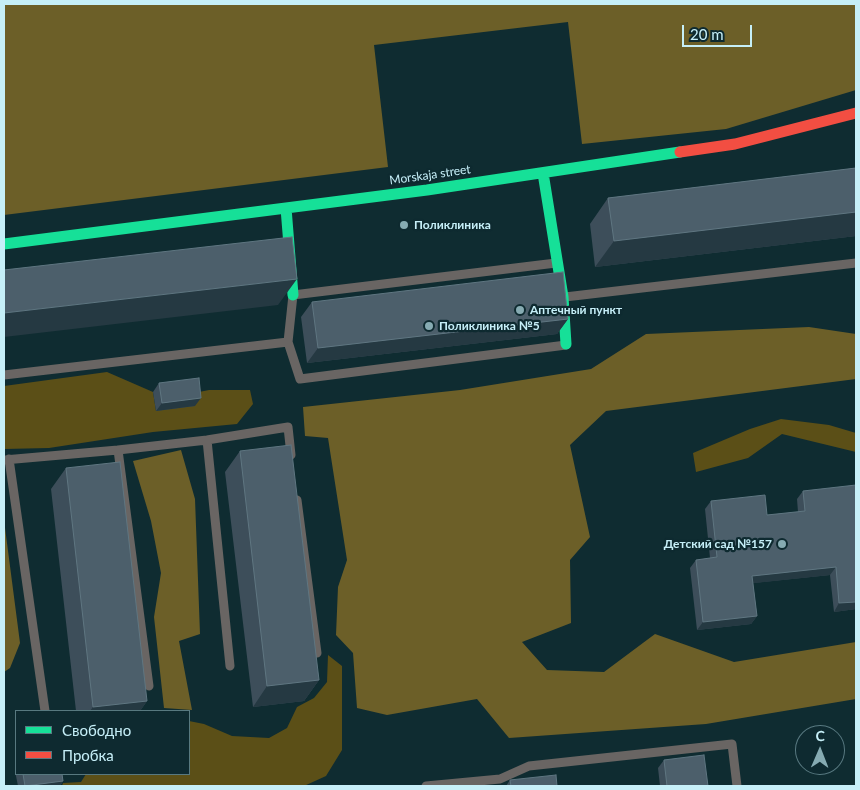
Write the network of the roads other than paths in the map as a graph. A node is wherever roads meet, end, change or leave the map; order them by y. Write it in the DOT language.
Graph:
graph roads {
  1 [pos="856,113"];
  2 [pos="543,173"];
  3 [pos="286,208"];
  4 [pos="4,244"];
  5 [pos="557,263"];
  6 [pos="856,263"];
  7 [pos="293,294"];
  8 [pos="562,297"];
  9 [pos="288,342"];
  10 [pos="566,344"];
  11 [pos="4,375"];
  12 [pos="208,440"];
  13 [pos="118,450"];
  14 [pos="7,459"];
  15 [pos="293,466"];
  16 [pos="296,486"];
  17 [pos="317,653"];
  18 [pos="230,666"];
  19 [pos="149,686"];
  20 [pos="44,710"];
  21 [pos="426,786"];
  22 [pos="737,786"];
  1 -- 2 [label="street, Morskaja street"];
  2 -- 3 [label="street, Morskaja street"];
  2 -- 5 [label="street"];
  3 -- 4 [label="street, Morskaja street"];
  3 -- 7 [label="street"];
  5 -- 7 [label="lane"];
  5 -- 8 [label="street"];
  6 -- 8 [label="lane"];
  7 -- 9 [label="lane"];
  8 -- 10 [label="street"];
  9 -- 10 [label="lane"];
  9 -- 11 [label="lane"];
  12 -- 13 [label="lane"];
  12 -- 15 [label="lane"];
  12 -- 18 [label="lane"];
  13 -- 14 [label="lane"];
  13 -- 19 [label="lane"];
  14 -- 20 [label="lane"];
  16 -- 17 [label="lane"];
  21 -- 22 [label="lane"];
}
